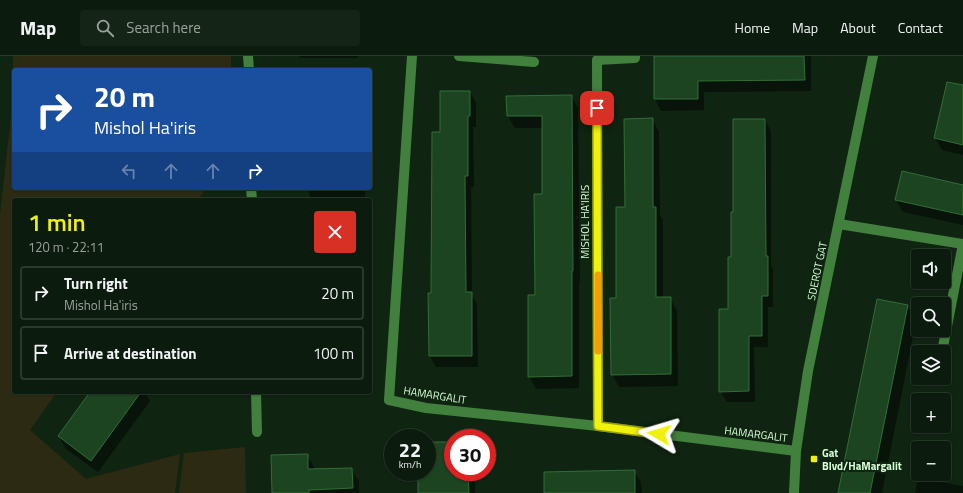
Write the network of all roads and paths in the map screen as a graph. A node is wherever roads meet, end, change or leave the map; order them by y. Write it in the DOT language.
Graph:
graph roads {
  1 [pos="248,56"];
  2 [pos="412,56"];
  3 [pos="459,56"];
  4 [pos="635,56"];
  5 [pos="873,56"];
  6 [pos="534,62"];
  7 [pos="249,68"];
  8 [pos="839,224"];
  9 [pos="943,345"];
  10 [pos="256,394"];
  11 [pos="598,426"];
  12 [pos="257,432"];
  13 [pos="796,451"];
  14 [pos="794,493"];
  1 -- 7 [label="street"];
  2 -- 11 [label="street, HAMARGALIT"];
  3 -- 6 [label="street"];
  4 -- 11 [label="street, MISHOL HA'IRIS"];
  5 -- 8 [label="street, SDEROT GAT"];
  8 -- 9 [label="street"];
  8 -- 13 [label="street, SDEROT GAT"];
  10 -- 12 [label="street"];
  11 -- 13 [label="street, HAMARGALIT"];
  13 -- 14 [label="street, SDEROT GAT"];
}
